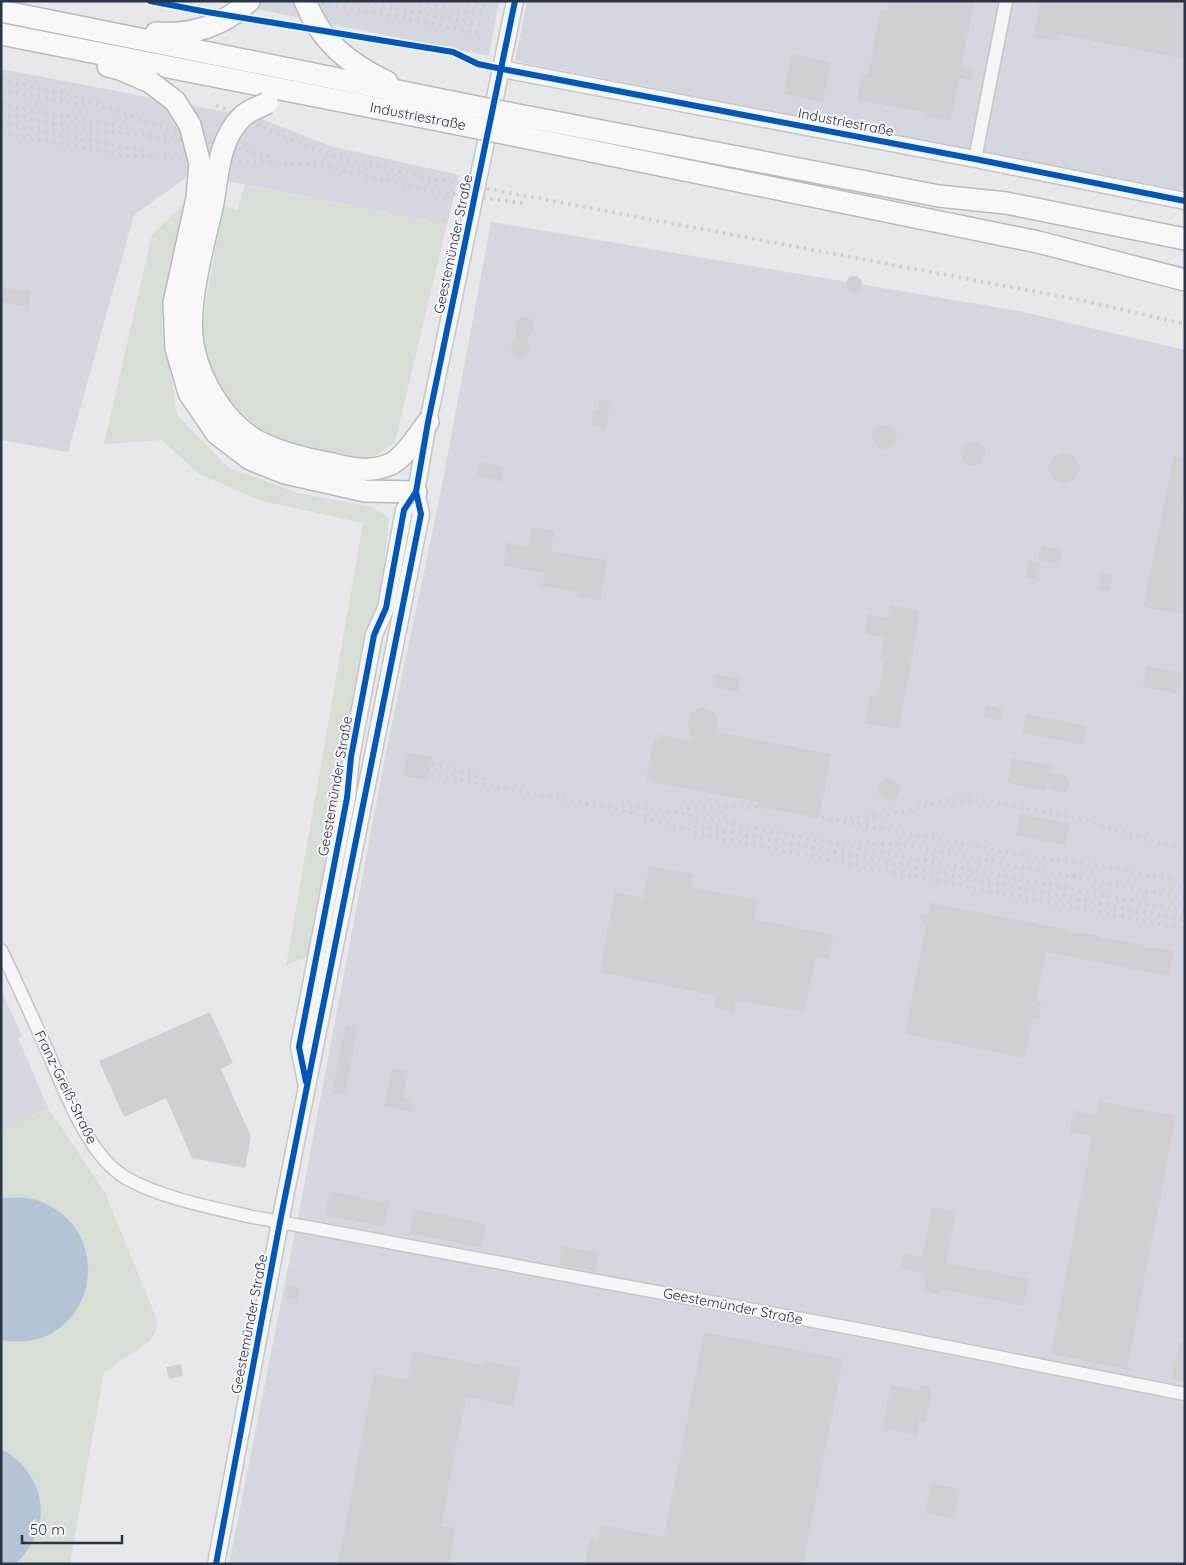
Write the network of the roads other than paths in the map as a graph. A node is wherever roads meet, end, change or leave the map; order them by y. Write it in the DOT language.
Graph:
graph roads {
  1 [pos="249,1"];
  2 [pos="305,1"];
  3 [pos="515,1"];
  4 [pos="1006,1"];
  5 [pos="1,11"];
  6 [pos="56,23"];
  7 [pos="1,36"];
  8 [pos="502,69"];
  9 [pos="412,94"];
  10 [pos="396,113"];
  11 [pos="470,116"];
  12 [pos="511,124"];
  13 [pos="975,159"];
  14 [pos="205,200"];
  15 [pos="1185,201"];
  16 [pos="1185,239"];
  17 [pos="1185,280"];
  18 [pos="428,422"];
  19 [pos="364,471"];
  20 [pos="416,492"];
  21 [pos="1,950"];
  22 [pos="307,1089"];
  23 [pos="280,1222"];
  24 [pos="1185,1394"];
  25 [pos="216,1564"];
  1 -- 6 [label="highway"];
  2 -- 9 [label="highway"];
  3 -- 8 [label="street, Geestemünder Straße"];
  4 -- 13 [label="street"];
  5 -- 6 [label="highway, Industriestraße"];
  6 -- 9 [label="highway, Industriestraße"];
  7 -- 10 [label="highway, Industriestraße"];
  7 -- 14 [label="highway, bridge"];
  8 -- 13 [label="street, Industriestraße"];
  8 -- 18 [label="street, Geestemünder Straße"];
  9 -- 11 [label="highway, Industriestraße"];
  10 -- 11 [label="highway, Industriestraße"];
  10 -- 14 [label="highway, bridge"];
  11 -- 12 [label="highway, Industriestraße, bridge"];
  12 -- 16 [label="highway, Industriestraße"];
  12 -- 17 [label="highway, Industriestraße"];
  13 -- 15 [label="street, Industriestraße"];
  14 -- 19 [label="highway"];
  14 -- 20 [label="highway"];
  18 -- 19 [label="highway"];
  18 -- 20 [label="street, Geestemünder Straße"];
  19 -- 20 [label="highway"];
  20 -- 22 [label="street, Geestemünder Straße"];
  20 -- 22 [label="street, Geestemünder Straße"];
  21 -- 23 [label="street, Franz-Greiß-Straße"];
  22 -- 23 [label="street, Geestemünder Straße"];
  23 -- 24 [label="street, Geestemünder Straße"];
  23 -- 25 [label="street, Geestemünder Straße"];
}
